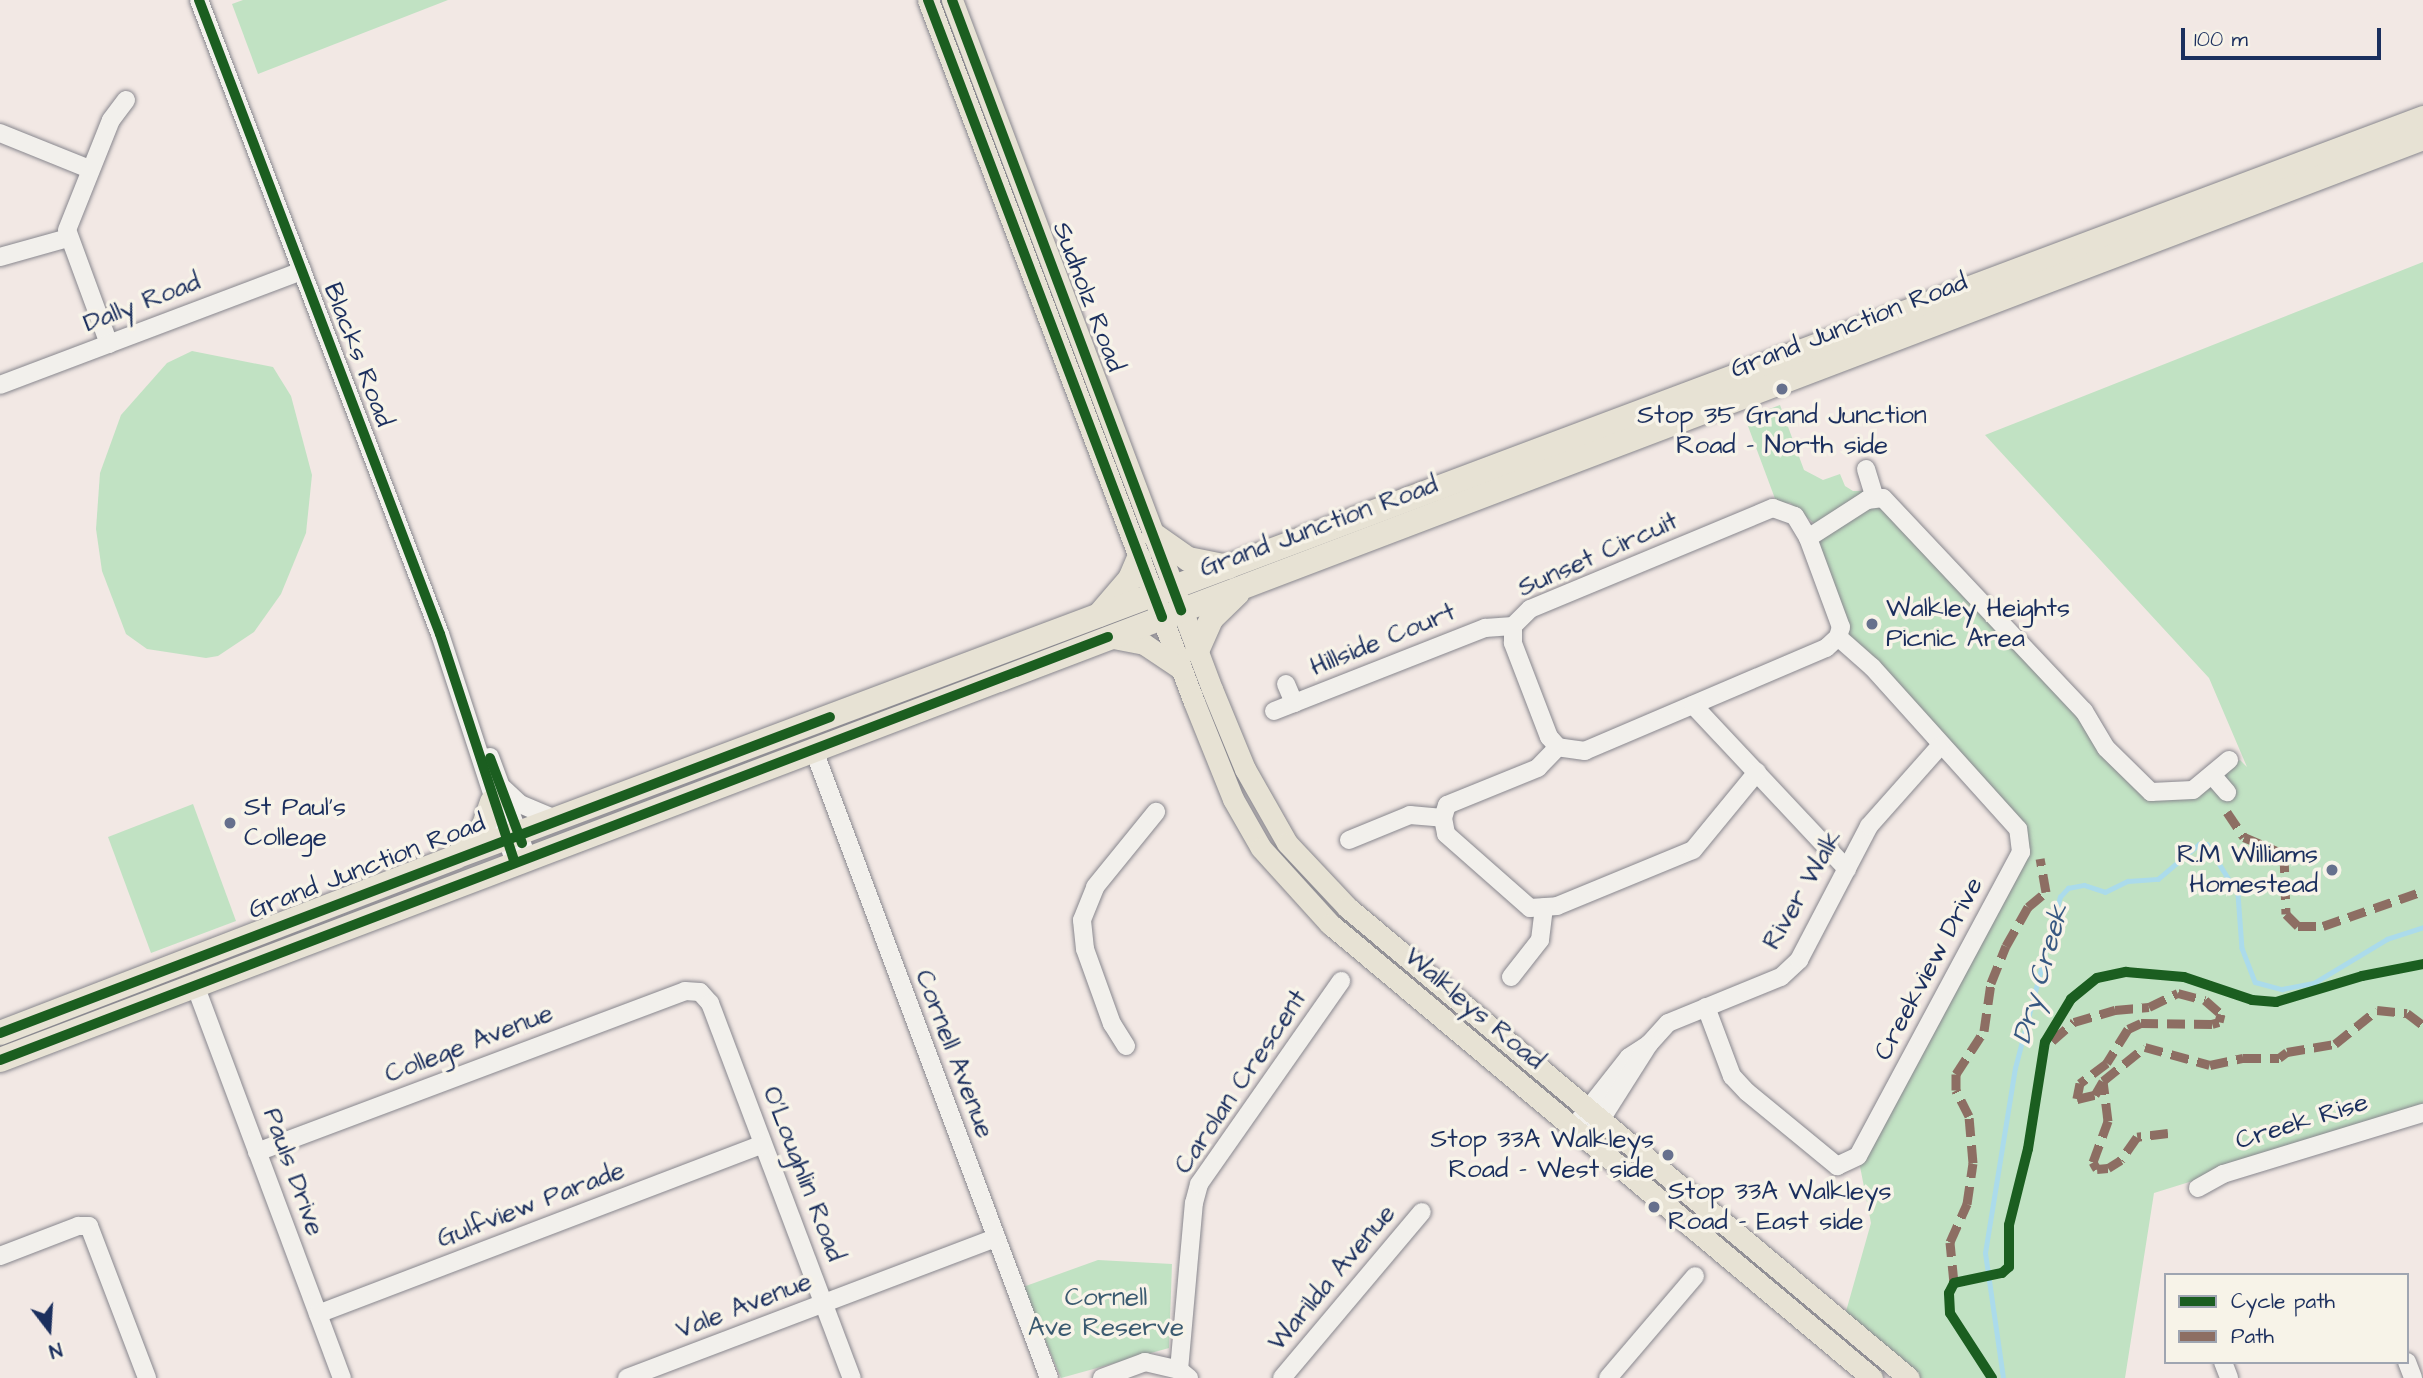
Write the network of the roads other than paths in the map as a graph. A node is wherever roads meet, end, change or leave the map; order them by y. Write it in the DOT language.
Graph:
graph roads {
  1 [pos="199,0"];
  2 [pos="928,0"];
  3 [pos="952,0"];
  4 [pos="127,100"];
  5 [pos="2423,118"];
  6 [pos="0,133"];
  7 [pos="2423,138"];
  8 [pos="89,169"];
  9 [pos="68,238"];
  10 [pos="0,257"];
  11 [pos="302,271"];
  12 [pos="109,344"];
  13 [pos="0,385"];
  14 [pos="1866,469"];
  15 [pos="1875,498"];
  16 [pos="1154,535"];
  17 [pos="1808,538"];
  18 [pos="1139,558"];
  19 [pos="1239,577"];
  20 [pos="1168,603"];
  21 [pos="1513,626"];
  22 [pos="1102,628"];
  23 [pos="1838,637"];
  24 [pos="1189,660"];
  25 [pos="1286,684"];
  26 [pos="1294,703"];
  27 [pos="1693,705"];
  28 [pos="1274,711"];
  29 [pos="808,738"];
  30 [pos="1940,746"];
  31 [pos="1558,747"];
  32 [pos="2229,760"];
  33 [pos="1757,772"];
  34 [pos="2212,775"];
  35 [pos="2227,792"];
  36 [pos="497,794"];
  37 [pos="1156,813"];
  38 [pos="1443,818"];
  39 [pos="555,819"];
  40 [pos="512,836"];
  41 [pos="1349,840"];
  42 [pos="455,857"];
  43 [pos="521,859"];
  44 [pos="1847,869"];
  45 [pos="1544,907"];
  46 [pos="184,961"];
  47 [pos="1511,977"];
  48 [pos="1341,981"];
  49 [pos="195,985"];
  50 [pos="700,992"];
  51 [pos="1706,1007"];
  52 [pos="0,1033"];
  53 [pos="1126,1046"];
  54 [pos="0,1060"];
  55 [pos="2423,1113"];
  56 [pos="1594,1114"];
  57 [pos="1580,1134"];
  58 [pos="764,1144"];
  59 [pos="257,1152"];
  60 [pos="2199,1188"];
  61 [pos="1422,1212"];
  62 [pos="996,1238"];
  63 [pos="0,1256"];
  64 [pos="1695,1276"];
  65 [pos="824,1304"];
  66 [pos="318,1314"];
  67 [pos="1184,1374"];
  68 [pos="147,1378"];
  69 [pos="342,1378"];
  70 [pos="627,1378"];
  71 [pos="852,1378"];
  72 [pos="1049,1378"];
  73 [pos="1102,1378"];
  74 [pos="1282,1378"];
  75 [pos="1608,1378"];
  76 [pos="1872,1378"];
  77 [pos="1909,1378"];
  1 -- 11 [label="street, Blacks Road"];
  2 -- 18 [label="main road, Sudholz Road"];
  3 -- 16 [label="main road, Sudholz Road"];
  4 -- 8 [label="street"];
  5 -- 19 [label="highway, Grand Junction Road"];
  6 -- 8 [label="street"];
  7 -- 19 [label="highway, Grand Junction Road"];
  8 -- 9 [label="street"];
  9 -- 10 [label="street"];
  9 -- 12 [label="street"];
  11 -- 12 [label="street, Dally Road"];
  11 -- 36 [label="street, Blacks Road"];
  12 -- 13 [label="street, Dally Road"];
  14 -- 15 [label="street"];
  15 -- 17 [label="street"];
  15 -- 34 [label="street"];
  16 -- 19 [label="highway"];
  16 -- 20 [label="main road, Sudholz Road"];
  17 -- 21 [label="street, Sunset Circuit"];
  17 -- 23 [label="street, Sunset Circuit"];
  18 -- 20 [label="main road, Sudholz Road"];
  18 -- 22 [label="highway"];
  19 -- 20 [label="highway, Grand Junction Road"];
  19 -- 24 [label="highway"];
  20 -- 22 [label="highway, Grand Junction Road"];
  20 -- 24 [label="main road, Walkleys Road"];
  21 -- 26 [label="street, Hillside Court"];
  21 -- 31 [label="street, Sunset Circuit"];
  22 -- 24 [label="main road"];
  22 -- 29 [label="highway, Grand Junction Road"];
  23 -- 27 [label="street"];
  23 -- 30 [label="street, Creekview Drive"];
  24 -- 56 [label="main road, Walkleys Road"];
  24 -- 57 [label="main road, Walkleys Road"];
  25 -- 26 [label="street"];
  26 -- 28 [label="street, Hillside Court"];
  27 -- 31 [label="street"];
  27 -- 33 [label="street"];
  29 -- 39 [label="highway, Grand Junction Road"];
  29 -- 43 [label="highway, Grand Junction Road"];
  29 -- 62 [label="street, Cornell Avenue"];
  30 -- 44 [label="street, River Walk"];
  30 -- 51 [label="street, Creekview Drive"];
  31 -- 38 [label="street"];
  32 -- 34 [label="street"];
  33 -- 44 [label="street"];
  33 -- 45 [label="street"];
  34 -- 35 [label="street"];
  36 -- 39 [label="street"];
  36 -- 40 [label="street, Blacks Road"];
  36 -- 42 [label="highway"];
  37 -- 53 [label="street"];
  38 -- 41 [label="street"];
  38 -- 45 [label="street"];
  39 -- 40 [label="highway, Grand Junction Road"];
  40 -- 42 [label="highway, Grand Junction Road"];
  40 -- 43 [label="street, Blacks Road"];
  42 -- 46 [label="highway, Grand Junction Road"];
  43 -- 49 [label="highway, Grand Junction Road"];
  44 -- 51 [label="street, River Walk"];
  45 -- 47 [label="street"];
  46 -- 49 [label="highway"];
  46 -- 52 [label="highway, Grand Junction Road"];
  48 -- 67 [label="street, Carolan Crescent"];
  49 -- 54 [label="highway, Grand Junction Road"];
  49 -- 59 [label="street, Pauls Drive"];
  50 -- 58 [label="street, O'Loughlin Road"];
  50 -- 59 [label="street, College Avenue"];
  51 -- 56 [label="street, River Walk"];
  55 -- 60 [label="street, Creek Rise"];
  56 -- 57 [label="street, River Walk"];
  56 -- 77 [label="main road, Walkleys Road"];
  57 -- 76 [label="main road, Walkleys Road"];
  58 -- 65 [label="street, O'Loughlin Road"];
  58 -- 66 [label="street, Gulfview Parade"];
  59 -- 66 [label="street, Pauls Drive"];
  61 -- 74 [label="street, Warilda Avenue"];
  62 -- 65 [label="street, Vale Avenue"];
  62 -- 72 [label="street, Cornell Avenue"];
  63 -- 68 [label="street"];
  64 -- 75 [label="street"];
  65 -- 70 [label="street, Vale Avenue"];
  65 -- 71 [label="street, O'Loughlin Road"];
  66 -- 69 [label="street, Pauls Drive"];
  67 -- 73 [label="street"];
}
